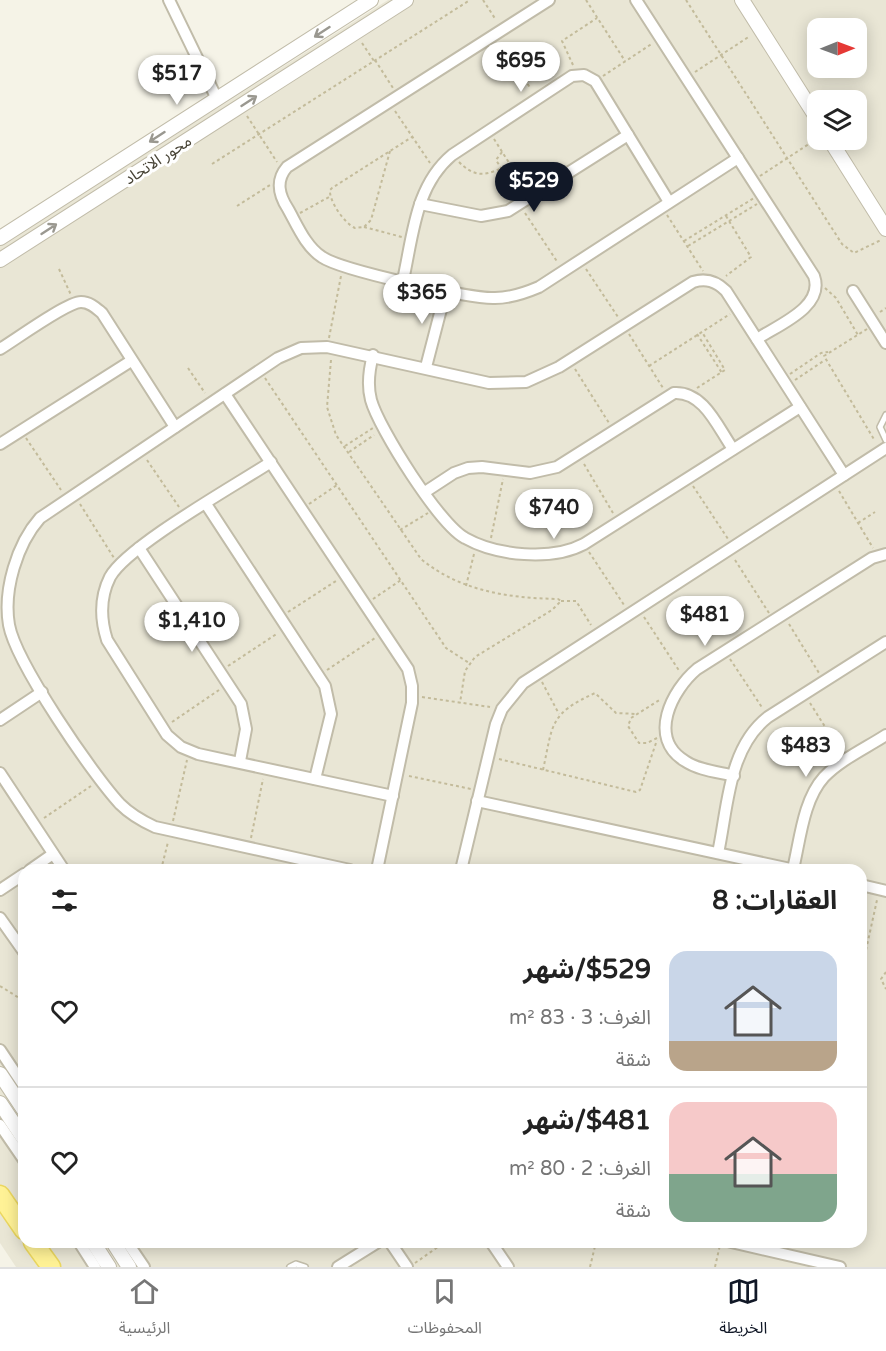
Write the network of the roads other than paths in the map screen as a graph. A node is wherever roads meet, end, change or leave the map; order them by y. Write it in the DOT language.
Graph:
graph roads {
  1 [pos="169,0"];
  2 [pos="371,0"];
  3 [pos="406,0"];
  4 [pos="549,0"];
  5 [pos="636,0"];
  6 [pos="742,0"];
  7 [pos="217,99"];
  8 [pos="807,103"];
  9 [pos="628,135"];
  10 [pos="836,150"];
  11 [pos="738,158"];
  12 [pos="420,204"];
  13 [pos="666,204"];
  14 [pos="886,229"];
  15 [pos="0,238"];
  16 [pos="0,260"];
  17 [pos="403,280"];
  18 [pos="446,290"];
  19 [pos="853,291"];
  20 [pos="757,339"];
  21 [pos="886,344"];
  22 [pos="0,349"];
  23 [pos="373,356"];
  24 [pos="131,361"];
  25 [pos="426,367"];
  26 [pos="225,394"];
  27 [pos="800,406"];
  28 [pos="886,415"];
  29 [pos="175,427"];
  30 [pos="0,444"];
  31 [pos="885,447"];
  32 [pos="733,449"];
  33 [pos="271,462"];
  34 [pos="844,475"];
  35 [pos="425,492"];
  36 [pos="206,504"];
  37 [pos="139,548"];
  38 [pos="882,555"];
  39 [pos="886,642"];
  40 [pos="42,692"];
  41 [pos="0,720"];
  42 [pos="886,735"];
  43 [pos="240,761"];
  44 [pos="0,773"];
  45 [pos="734,776"];
  46 [pos="315,779"];
  47 [pos="393,796"];
  48 [pos="478,796"];
  49 [pos="718,853"];
  50 [pos="53,854"];
  51 [pos="39,864"];
  52 [pos="60,864"];
  53 [pos="296,864"];
  54 [pos="378,864"];
  55 [pos="462,864"];
  56 [pos="767,864"];
  57 [pos="795,864"];
  58 [pos="18,878"];
  59 [pos="867,886"];
  60 [pos="0,890"];
  61 [pos="883,890"];
  62 [pos="0,918"];
  63 [pos="18,944"];
  64 [pos="0,1050"];
  65 [pos="0,1074"];
  66 [pos="18,1077"];
  67 [pos="18,1101"];
  68 [pos="0,1103"];
  69 [pos="0,1125"];
  70 [pos="18,1130"];
  71 [pos="18,1151"];
  72 [pos="0,1195"];
  73 [pos="18,1221"];
  74 [pos="37,1248"];
  75 [pos="89,1248"];
  76 [pos="90,1248"];
  77 [pos="116,1248"];
  78 [pos="131,1248"];
  79 [pos="368,1248"];
  80 [pos="394,1248"];
  81 [pos="495,1248"];
  82 [pos="757,1248"];
  83 [pos="51,1267"];
  84 [pos="95,1267"];
  85 [pos="109,1267"];
  86 [pos="129,1267"];
  87 [pos="144,1267"];
  88 [pos="290,1267"];
  89 [pos="305,1267"];
  90 [pos="338,1267"];
  91 [pos="408,1267"];
  92 [pos="508,1267"];
  93 [pos="840,1267"];
  1 -- 7 [label="street"];
  2 -- 7 [label="street, محور الاتحاد, one-way"];
  16 -- 3 [label="street, محور الاتحاد, one-way"];
  4 -- 17 [label="street"];
  5 -- 11 [label="street"];
  6 -- 8 [label="street"];
  7 -- 15 [label="street, محور الاتحاد, one-way"];
  9 -- 12 [label="street"];
  9 -- 12 [label="street"];
  9 -- 13 [label="street"];
  10 -- 14 [label="street"];
  11 -- 13 [label="street"];
  11 -- 20 [label="street"];
  12 -- 17 [label="street"];
  13 -- 18 [label="street"];
  17 -- 18 [label="street"];
  18 -- 25 [label="street"];
  19 -- 21 [label="street"];
  20 -- 25 [label="street"];
  20 -- 27 [label="street"];
  22 -- 24 [label="street"];
  23 -- 25 [label="street"];
  23 -- 26 [label="street"];
  23 -- 35 [label="street"];
  24 -- 29 [label="street"];
  24 -- 30 [label="street"];
  26 -- 29 [label="street"];
  26 -- 33 [label="street"];
  27 -- 32 [label="street"];
  27 -- 34 [label="street"];
  28 -- 31 [label="lane"];
  29 -- 40 [label="street"];
  31 -- 34 [label="street"];
  32 -- 35 [label="street"];
  32 -- 35 [label="street"];
  33 -- 36 [label="street"];
  33 -- 47 [label="street"];
  34 -- 48 [label="street"];
  36 -- 37 [label="street"];
  36 -- 46 [label="street"];
  37 -- 43 [label="street"];
  37 -- 43 [label="street"];
  38 -- 45 [label="street"];
  39 -- 45 [label="street"];
  40 -- 41 [label="street"];
  40 -- 53 [label="street"];
  42 -- 57 [label="street"];
  43 -- 46 [label="street"];
  44 -- 50 [label="street"];
  45 -- 49 [label="street"];
  46 -- 47 [label="street"];
  47 -- 54 [label="street"];
  48 -- 49 [label="street"];
  48 -- 55 [label="street"];
  49 -- 56 [label="street"];
  50 -- 51 [label="street"];
  50 -- 52 [label="street"];
  58 -- 60 [label="street"];
  59 -- 61 [label="street"];
  62 -- 63 [label="street"];
  64 -- 66 [label="street"];
  65 -- 67 [label="street"];
  68 -- 70 [label="street"];
  69 -- 71 [label="street"];
  72 -- 73 [label="main road"];
  74 -- 83 [label="main road"];
  75 -- 84 [label="street"];
  76 -- 85 [label="street"];
  77 -- 86 [label="street"];
  78 -- 87 [label="street"];
  79 -- 90 [label="street"];
  80 -- 91 [label="street"];
  81 -- 92 [label="street"];
  82 -- 93 [label="street"];
  88 -- 89 [label="lane"];
}
